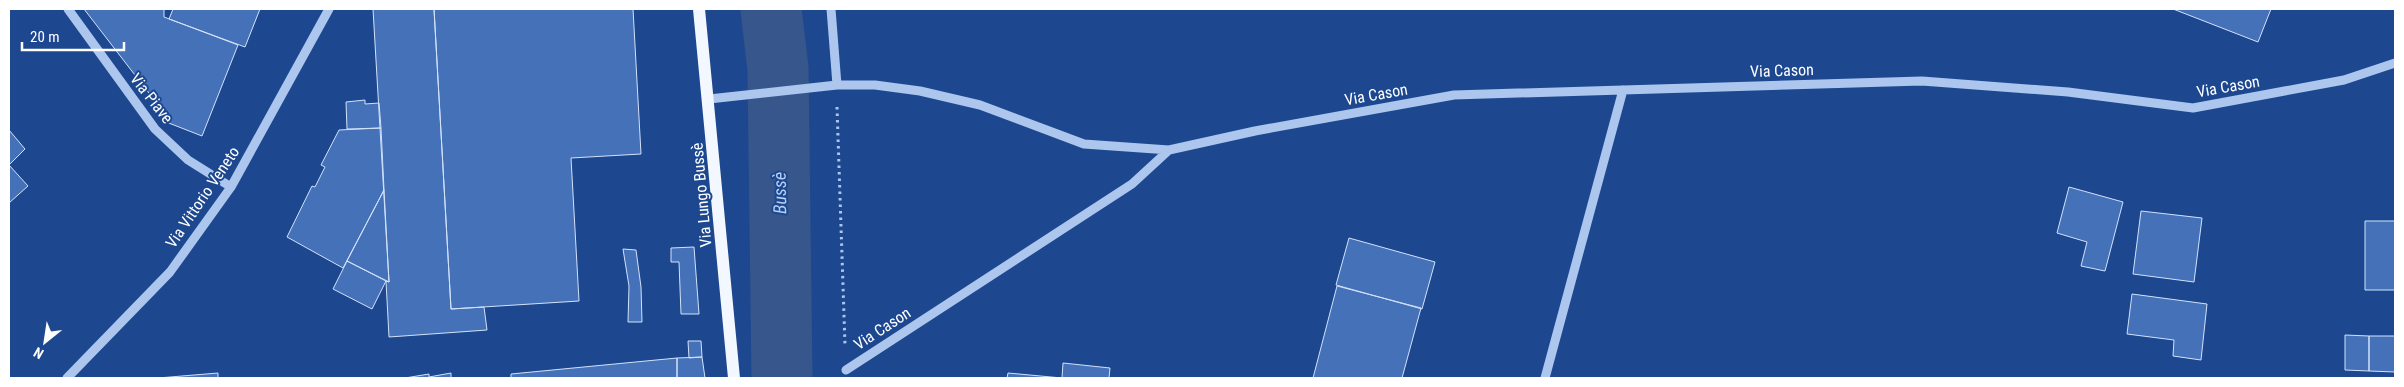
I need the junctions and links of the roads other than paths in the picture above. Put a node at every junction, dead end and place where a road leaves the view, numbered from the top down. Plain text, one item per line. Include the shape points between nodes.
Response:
1 (68, 9) edge
2 (329, 9) edge
3 (699, 9) edge
4 (830, 9) edge
5 (2395, 63) edge
6 (837, 85) junction
7 (1623, 90) junction
8 (708, 99) junction
9 (1169, 150) junction
10 (231, 187) junction
11 (846, 370) road end
12 (67, 378) edge
13 (734, 378) edge
14 (1545, 378) edge

1 - 10 street, Via Piave via 155,129 188,160
2 - 10 street, Via Vittorio Veneto
3 - 8 main road, Via Lungo Bussè
4 - 6 street
5 - 7 street, Via Cason via 2344,80 2193,108 2068,92 1922,82
6 - 8 street
6 - 9 street, Via Cason via 875,85 920,91 980,105 1084,144
7 - 9 street, Via Cason via 1454,95
7 - 14 street
8 - 13 main road, Via Lungo Bussè
9 - 11 street, Via Cason via 1132,184
10 - 12 street, Via Vittorio Veneto via 170,272

